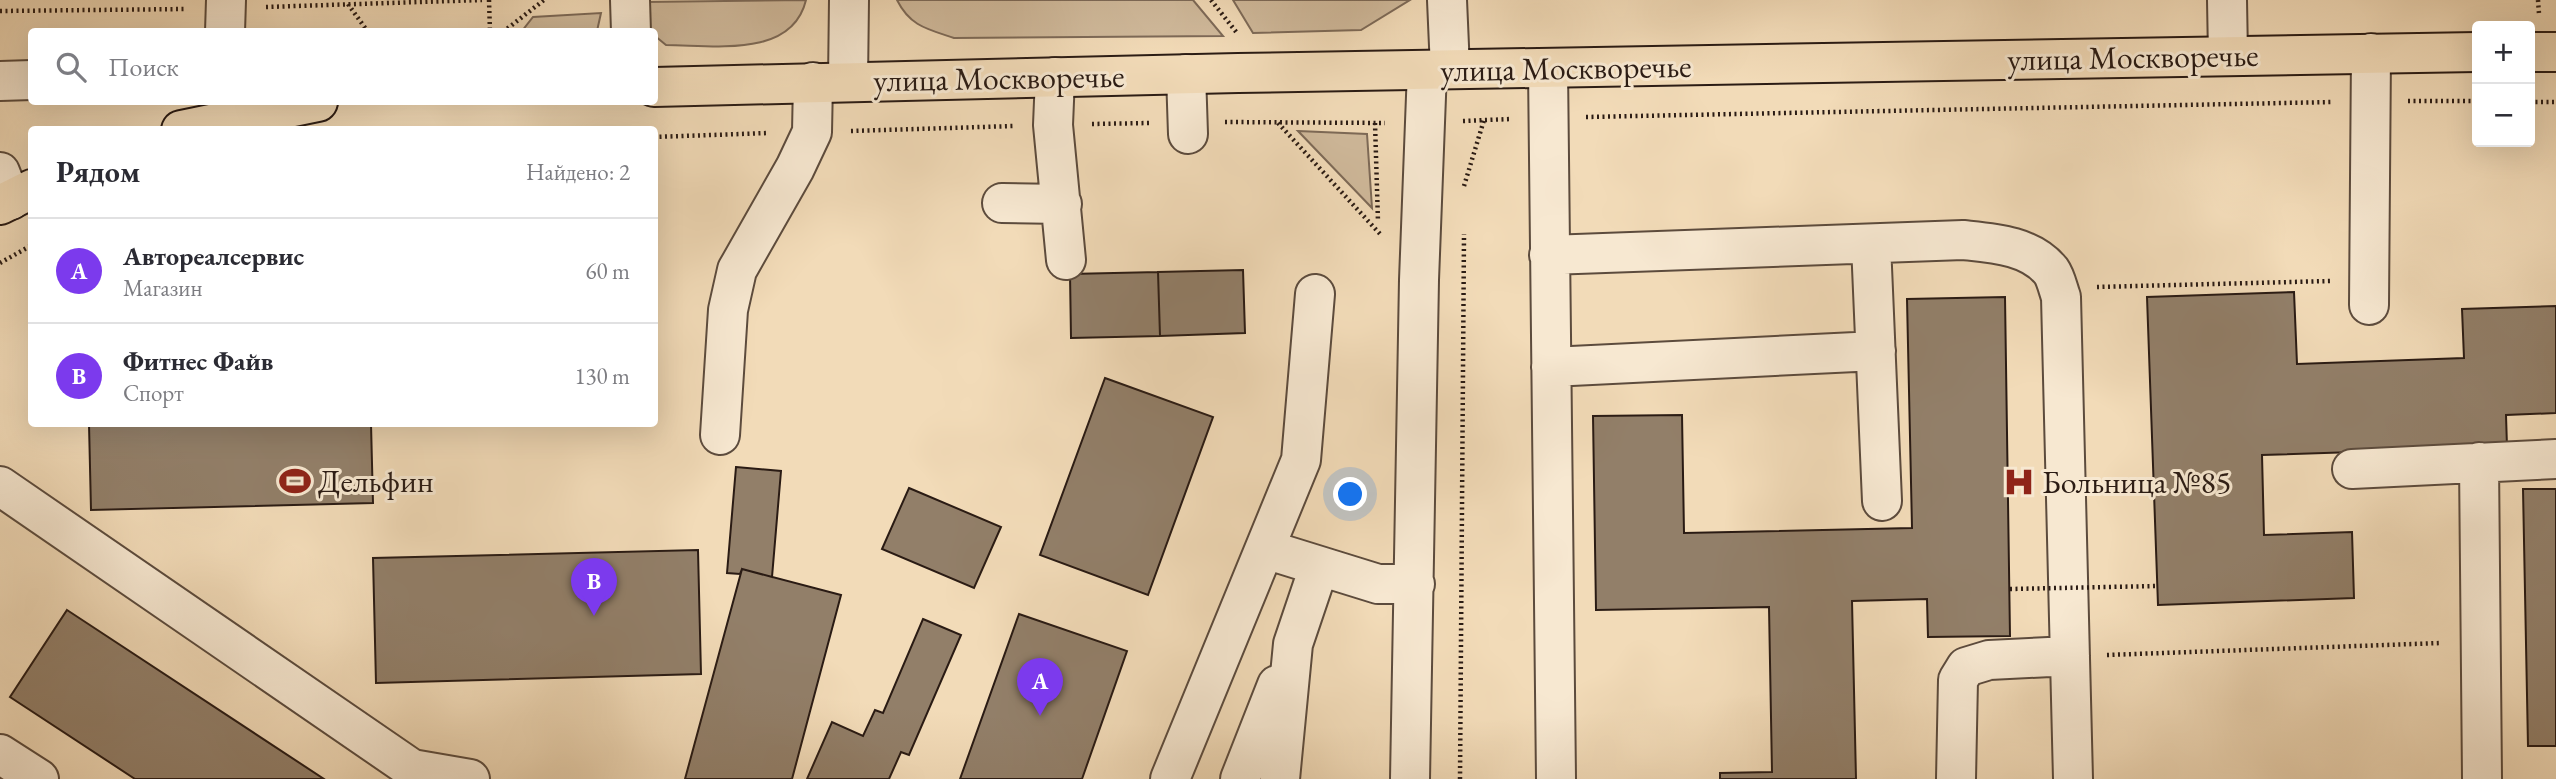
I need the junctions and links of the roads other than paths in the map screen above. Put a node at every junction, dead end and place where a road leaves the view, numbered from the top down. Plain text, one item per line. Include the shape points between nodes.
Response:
1 (226, 0) edge
2 (630, 0) edge
3 (849, 0) edge
4 (1447, 0) edge
5 (2227, 0) edge
6 (225, 28) edge
7 (631, 28) edge
8 (2472, 52) edge
9 (2535, 52) edge
10 (2556, 52) edge
11 (2371, 53) junction
12 (2228, 55) junction
13 (1548, 69) junction
14 (1438, 70) junction
15 (1186, 74) junction
16 (1055, 77) junction
17 (28, 80) edge
18 (0, 81) edge
19 (831, 81) junction
20 (658, 87) edge
21 (280, 105) edge
22 (223, 111) edge
23 (190, 126) edge
24 (1188, 134) dead end
25 (1002, 203) dead end
26 (1062, 204) junction
27 (1871, 243) junction
28 (1549, 255) junction
29 (1066, 260) dead end
30 (2369, 292) road end
31 (1315, 295) dead end
32 (1876, 351) junction
33 (1550, 367) junction
34 (720, 435) dead end
35 (2556, 459) edge
36 (2479, 461) junction
37 (2353, 469) dead end
38 (0, 486) edge
39 (1882, 501) dead end
40 (1265, 549) junction
41 (1319, 567) junction
42 (1415, 584) junction
43 (1293, 644) junction
44 (2070, 656) junction
45 (0, 754) edge
46 (40, 779) edge
47 (470, 779) edge
48 (1170, 779) edge
49 (1240, 779) edge
50 (1280, 779) edge
51 (1410, 779) edge
52 (1556, 779) edge
53 (1956, 779) edge
54 (2074, 779) edge
55 (2482, 779) edge

1 - 6 street
2 - 7 street
3 - 19 street
4 - 14 street
5 - 12 street
8 - 11 main road, улица Москворечье
9 - 10 main road
11 - 12 main road, улица Москворечье
11 - 30 street
12 - 13 main road, улица Москворечье
13 - 14 main road, улица Москворечье
13 - 28 street
14 - 15 main road, улица Москворечье
14 - 42 street via 1426,122
15 - 16 main road, улица Москворечье
15 - 24 street
16 - 19 main road, улица Москворечье
16 - 26 street via 1053,125
17 - 18 street
19 - 20 main road, улица Москворечье
19 - 34 street via 795,169 737,270 728,310
21 - 22 main road
22 - 23 main road
25 - 26 street
26 - 29 street
27 - 28 street
27 - 32 street
27 - 44 street via 2001,243 2033,257 2052,272 2061,297
28 - 33 street
31 - 40 street via 1301,460
32 - 33 street
32 - 39 street
33 - 52 street
35 - 36 street
36 - 37 street
36 - 55 street
38 - 47 street via 412,769
40 - 41 street
40 - 48 street
41 - 42 street via 1378,584
41 - 43 street
42 - 51 street
43 - 49 street
43 - 50 street
44 - 53 street via 1989,660 1965,667 1958,680
44 - 54 street
45 - 46 street

